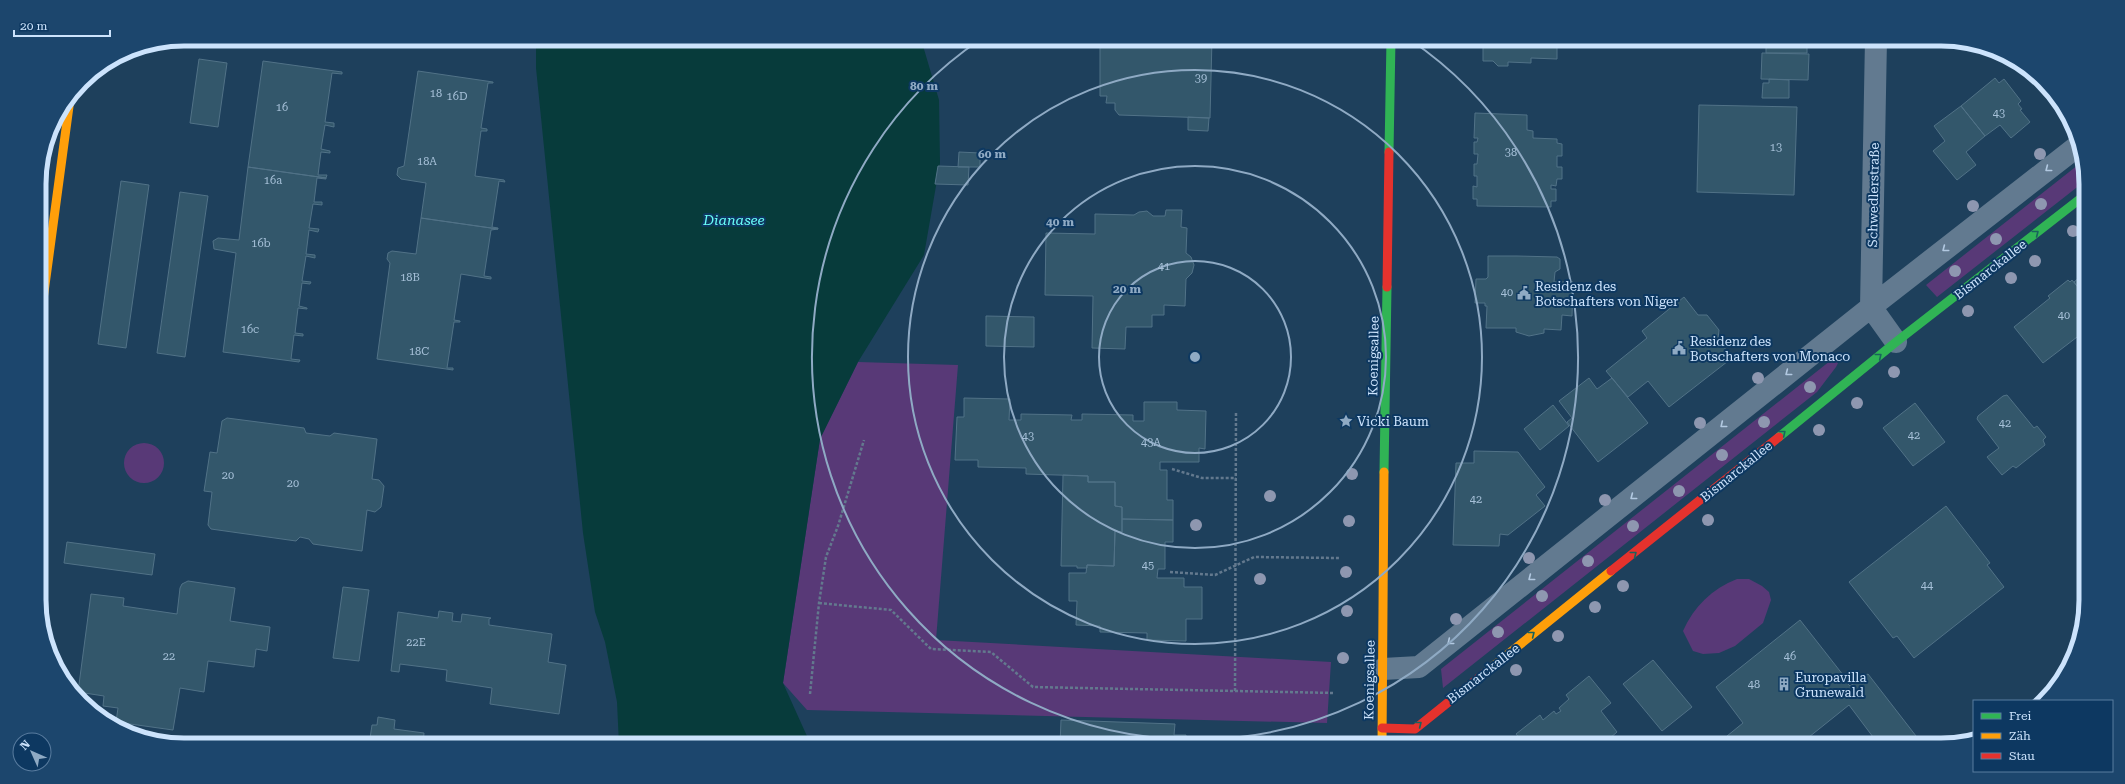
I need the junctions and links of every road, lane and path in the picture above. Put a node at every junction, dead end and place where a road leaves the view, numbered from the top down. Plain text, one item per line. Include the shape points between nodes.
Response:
1 (1391, 46) edge
2 (1876, 46) edge
3 (69, 108) edge
4 (2074, 149) edge
5 (2079, 200) edge
6 (46, 277) edge
7 (1871, 307) junction
8 (1896, 342) junction
9 (1236, 412) dead end
10 (864, 440) dead end
11 (1172, 469) dead end
12 (1236, 478) junction
13 (1339, 558) dead end
14 (1236, 565) junction
15 (1170, 572) dead end
16 (819, 603) junction
17 (1383, 669) junction
18 (1235, 691) junction
19 (1335, 693) dead end
20 (810, 694) dead end
21 (1382, 728) junction
22 (1382, 738) edge

1 - 17 street, Koenigsallee
2 - 7 street, Schwedlerstraße
3 - 6 street
4 -> 7 street
8 -> 5 street, Bismarckallee
7 - 8 street
7 -> 17 street via 1419,667
21 -> 8 street, Bismarckallee via 1415,728 1665,530
9 - 12 path
10 - 16 path via 826,557
11 - 12 path via 1202,478
12 - 14 path
13 - 14 path via 1254,557
14 - 15 path via 1216,575
14 - 18 path
16 - 18 path via 891,610 931,649 991,652 1033,687
16 - 20 path
17 - 21 street, Koenigsallee
18 - 19 path
21 - 22 street, Koenigsallee

